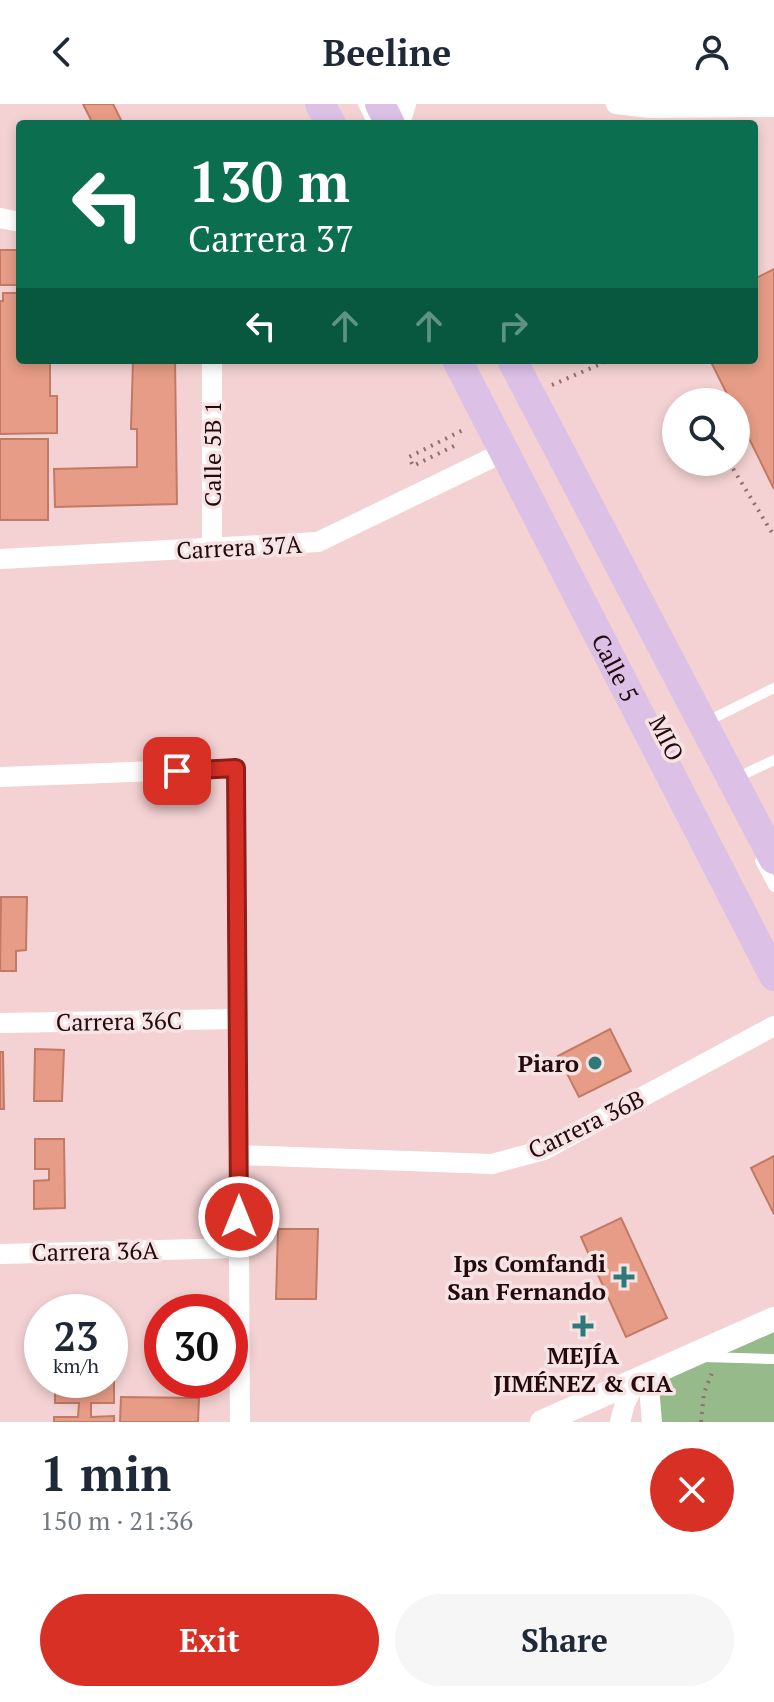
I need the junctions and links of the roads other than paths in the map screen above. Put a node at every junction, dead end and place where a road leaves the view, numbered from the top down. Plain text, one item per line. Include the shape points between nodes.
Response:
1 (616, 104) edge
2 (774, 107) edge
3 (212, 364) edge
4 (459, 364) edge
5 (514, 364) edge
6 (506, 451) junction
7 (212, 548) junction
8 (0, 559) edge
9 (774, 688) edge
10 (703, 724) junction
11 (774, 760) edge
12 (0, 777) edge
13 (732, 780) junction
14 (764, 854) edge
15 (774, 887) edge
16 (774, 976) edge
17 (237, 1019) junction
18 (0, 1023) edge
19 (774, 1026) edge
20 (238, 1155) junction
21 (239, 1248) junction
22 (0, 1254) edge
23 (774, 1319) edge
24 (690, 1356) junction
25 (774, 1359) edge
26 (642, 1378) junction
27 (240, 1422) edge
28 (542, 1422) edge
29 (620, 1422) edge
30 (652, 1422) edge

1 - 2 street
3 - 7 street, Calle 5B 1
4 - 6 main road, Calle 5
5 - 10 main road, Calle 5
6 - 7 street, Carrera 37A via 318,542
6 - 16 main road, Calle 5
7 - 8 street, Carrera 37A
9 - 10 lane
10 - 13 main road, Calle 5
11 - 13 lane
12 - 17 street via 236,768
13 - 14 main road, Calle 5
14 - 15 lane
17 - 18 street, Carrera 36C
17 - 20 street
19 - 20 street, Carrera 36B via 544,1150 492,1164
20 - 21 street
21 - 22 street, Carrera 36A
21 - 27 street
23 - 24 street
24 - 25 lane
24 - 26 street
26 - 28 street
26 - 29 street via 625,1403
26 - 30 street

